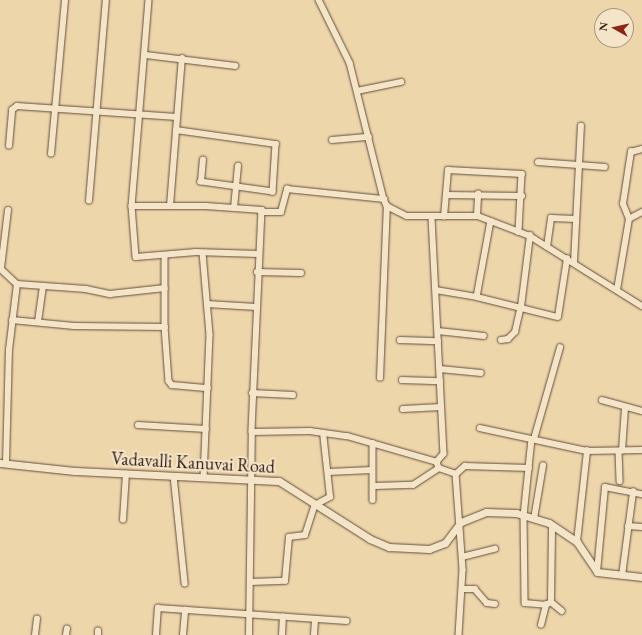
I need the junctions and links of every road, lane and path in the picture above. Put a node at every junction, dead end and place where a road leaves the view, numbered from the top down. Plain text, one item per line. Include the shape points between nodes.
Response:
1 (64, 0) edge
2 (106, 0) edge
3 (149, 0) edge
4 (320, 1) edge
5 (146, 55) junction
6 (182, 58) junction
7 (235, 66) dead end
8 (401, 82) dead end
9 (357, 91) junction
10 (54, 108) junction
11 (96, 111) junction
12 (141, 114) junction
13 (177, 117) junction
14 (581, 126) dead end
15 (176, 130) junction
16 (369, 137) junction
17 (332, 140) dead end
18 (10, 146) dead end
19 (642, 149) edge
20 (51, 154) dead end
21 (203, 160) dead end
22 (538, 162) dead end
23 (238, 166) dead end
24 (579, 166) junction
25 (605, 168) dead end
26 (236, 187) junction
27 (478, 194) junction
28 (446, 195) junction
29 (522, 196) junction
30 (384, 198) junction
31 (89, 200) dead end
32 (132, 206) junction
33 (170, 206) junction
34 (387, 206) junction
35 (234, 208) junction
36 (8, 210) dead end
37 (262, 212) junction
38 (642, 212) edge
39 (477, 216) junction
40 (444, 217) junction
41 (432, 218) junction
42 (576, 219) junction
43 (629, 219) junction
44 (491, 221) junction
45 (520, 232) junction
46 (530, 236) junction
47 (547, 247) junction
48 (203, 252) junction
49 (258, 254) junction
50 (165, 255) junction
51 (567, 259) junction
52 (574, 263) junction
53 (0, 268) edge
54 (257, 272) junction
55 (301, 273) dead end
56 (17, 284) junction
57 (43, 286) junction
58 (165, 288) junction
59 (436, 290) junction
60 (617, 290) junction
61 (477, 297) junction
62 (208, 304) junction
63 (642, 306) edge
64 (256, 307) junction
65 (521, 307) junction
66 (12, 320) junction
67 (38, 322) junction
68 (165, 327) junction
69 (438, 331) junction
70 (484, 336) dead end
71 (400, 340) dead end
72 (501, 340) dead end
73 (438, 341) junction
74 (560, 348) dead end
75 (440, 369) junction
76 (481, 373) dead end
77 (380, 378) dead end
78 (0, 379) edge
79 (8, 380) junction
80 (402, 380) dead end
81 (440, 381) junction
82 (208, 388) junction
83 (252, 393) junction
84 (293, 395) dead end
85 (602, 400) dead end
86 (441, 407) junction
87 (625, 408) junction
88 (403, 409) dead end
89 (642, 411) edge
90 (138, 425) dead end
91 (480, 428) dead end
92 (206, 430) junction
93 (252, 432) junction
94 (323, 433) junction
95 (533, 439) junction
96 (373, 443) junction
97 (642, 450) edge
98 (587, 451) junction
99 (621, 451) junction
100 (437, 462) junction
101 (3, 463) edge
102 (543, 466) dead end
103 (439, 468) junction
104 (529, 468) junction
105 (372, 470) junction
106 (328, 472) junction
107 (126, 474) junction
108 (456, 474) junction
109 (174, 476) junction
110 (204, 478) junction
111 (251, 480) junction
112 (620, 481) dead end
113 (374, 486) junction
114 (632, 492) junction
115 (642, 494) edge
116 (373, 500) dead end
117 (315, 505) junction
118 (524, 516) junction
119 (534, 519) junction
120 (123, 520) dead end
121 (461, 522) junction
122 (552, 526) junction
123 (628, 526) junction
124 (642, 528) edge
125 (577, 542) junction
126 (495, 549) dead end
127 (462, 556) junction
128 (597, 572) junction
129 (622, 576) junction
130 (642, 577) edge
131 (251, 582) junction
132 (185, 583) dead end
133 (462, 589) junction
134 (548, 603) junction
135 (495, 604) dead end
136 (185, 610) junction
137 (562, 611) dead end
138 (250, 614) junction
139 (283, 617) junction
140 (37, 619) dead end
141 (315, 620) junction
142 (348, 621) dead end
143 (541, 625) dead end
144 (35, 635) edge
145 (156, 635) edge
146 (183, 635) edge
147 (249, 635) edge
148 (282, 635) edge
149 (314, 635) edge
150 (460, 635) edge

1 - 10 street
2 - 11 street
3 - 5 street
4 - 9 street via 350,63
5 - 6 street
5 - 12 street
6 - 7 street via 207,64
6 - 13 street
8 - 9 street
9 - 16 street
10 - 11 street
10 - 18 street via 14,108
10 - 20 street
11 - 12 street
11 - 31 street
12 - 13 street
12 - 32 street
13 - 15 street
14 - 24 street
15 - 26 street via 276,144 273,192
15 - 33 street
16 - 17 street
16 - 30 street
19 - 43 street via 631,152 623,204
21 - 26 street via 201,182
22 - 24 street
23 - 26 street
24 - 25 street
24 - 42 street
26 - 35 street
27 - 28 street
27 - 29 street
27 - 39 street
28 - 29 street via 448,170 522,174
28 - 40 street
29 - 45 street
30 - 34 street
30 - 37 street via 287,189 281,212
32 - 33 street
32 - 50 street via 136,257
33 - 35 street
34 - 41 street via 407,216
34 - 77 street
35 - 37 street
36 - 53 street
37 - 49 street
38 - 43 street
39 - 40 street
39 - 44 street
40 - 41 street
41 - 59 street
42 - 47 street via 551,218
42 - 52 street
43 - 60 street
44 - 45 street
44 - 61 street
45 - 46 street
46 - 47 street
46 - 65 street
47 - 51 street
48 - 49 street
48 - 50 street
48 - 62 street
49 - 54 street
50 - 58 street
51 - 52 street
51 - 65 street via 558,318
52 - 60 street
53 - 56 street
54 - 55 street
54 - 64 street
56 - 57 street
56 - 66 street
57 - 58 street via 86,289 110,294
57 - 67 street
58 - 68 street
59 - 61 street
59 - 69 street
60 - 63 street
61 - 65 street
62 - 64 street
62 - 82 street
64 - 83 street
65 - 72 street via 515,332 508,339
66 - 67 street
66 - 79 street
67 - 68 street via 74,326
68 - 82 street via 169,381 172,385
69 - 70 street
69 - 73 street
71 - 73 street
73 - 75 street
74 - 95 street
75 - 76 street
75 - 81 street
78 - 79 street
79 - 101 street
80 - 81 street
81 - 86 street
82 - 92 street
83 - 84 street
83 - 93 street
85 - 87 street
86 - 88 street
86 - 100 street via 444,454
87 - 89 street
87 - 99 street
90 - 92 street
91 - 95 street
92 - 110 street
93 - 94 street
93 - 111 street
94 - 96 street
94 - 106 street
95 - 98 street
95 - 104 street
96 - 100 street
96 - 105 street
97 - 99 street
98 - 99 street
98 - 125 street
99 - 112 street
100 - 103 street
101 - 107 street, Vadavalli Kanuvai Road
102 - 119 street
103 - 108 street
103 - 113 street via 413,485
104 - 108 street via 465,466
104 - 118 street
105 - 106 street
105 - 113 street
106 - 117 street via 330,497
107 - 109 street, Vadavalli Kanuvai Road
107 - 120 street
108 - 121 street
109 - 110 street, Vadavalli Kanuvai Road
109 - 132 street
110 - 111 street, Vadavalli Kanuvai Road
111 - 117 street, Vadavalli Kanuvai Road via 279,481
111 - 131 street
113 - 116 street
114 - 115 street
114 - 123 street
114 - 128 street via 605,487
117 - 121 street, Vadavalli Kanuvai Road via 370,540 389,547 429,549 445,542
117 - 131 street via 305,535 288,537 285,581
118 - 119 street, Vadavalli Kanuvai Road
118 - 121 street, Vadavalli Kanuvai Road via 486,512
118 - 134 street via 525,603
119 - 122 street, Vadavalli Kanuvai Road
121 - 127 street
122 - 125 street, Vadavalli Kanuvai Road
122 - 134 street
123 - 124 street
123 - 129 street
125 - 128 street, Vadavalli Kanuvai Road
126 - 127 street
127 - 133 street
128 - 129 street
129 - 130 street
131 - 138 street
133 - 135 street via 476,589 487,604
133 - 150 street
134 - 137 street
134 - 143 street
136 - 138 street
136 - 145 street via 158,608
136 - 146 street
138 - 139 street
138 - 147 street
139 - 141 street
139 - 148 street
140 - 144 street
141 - 142 street
141 - 149 street

